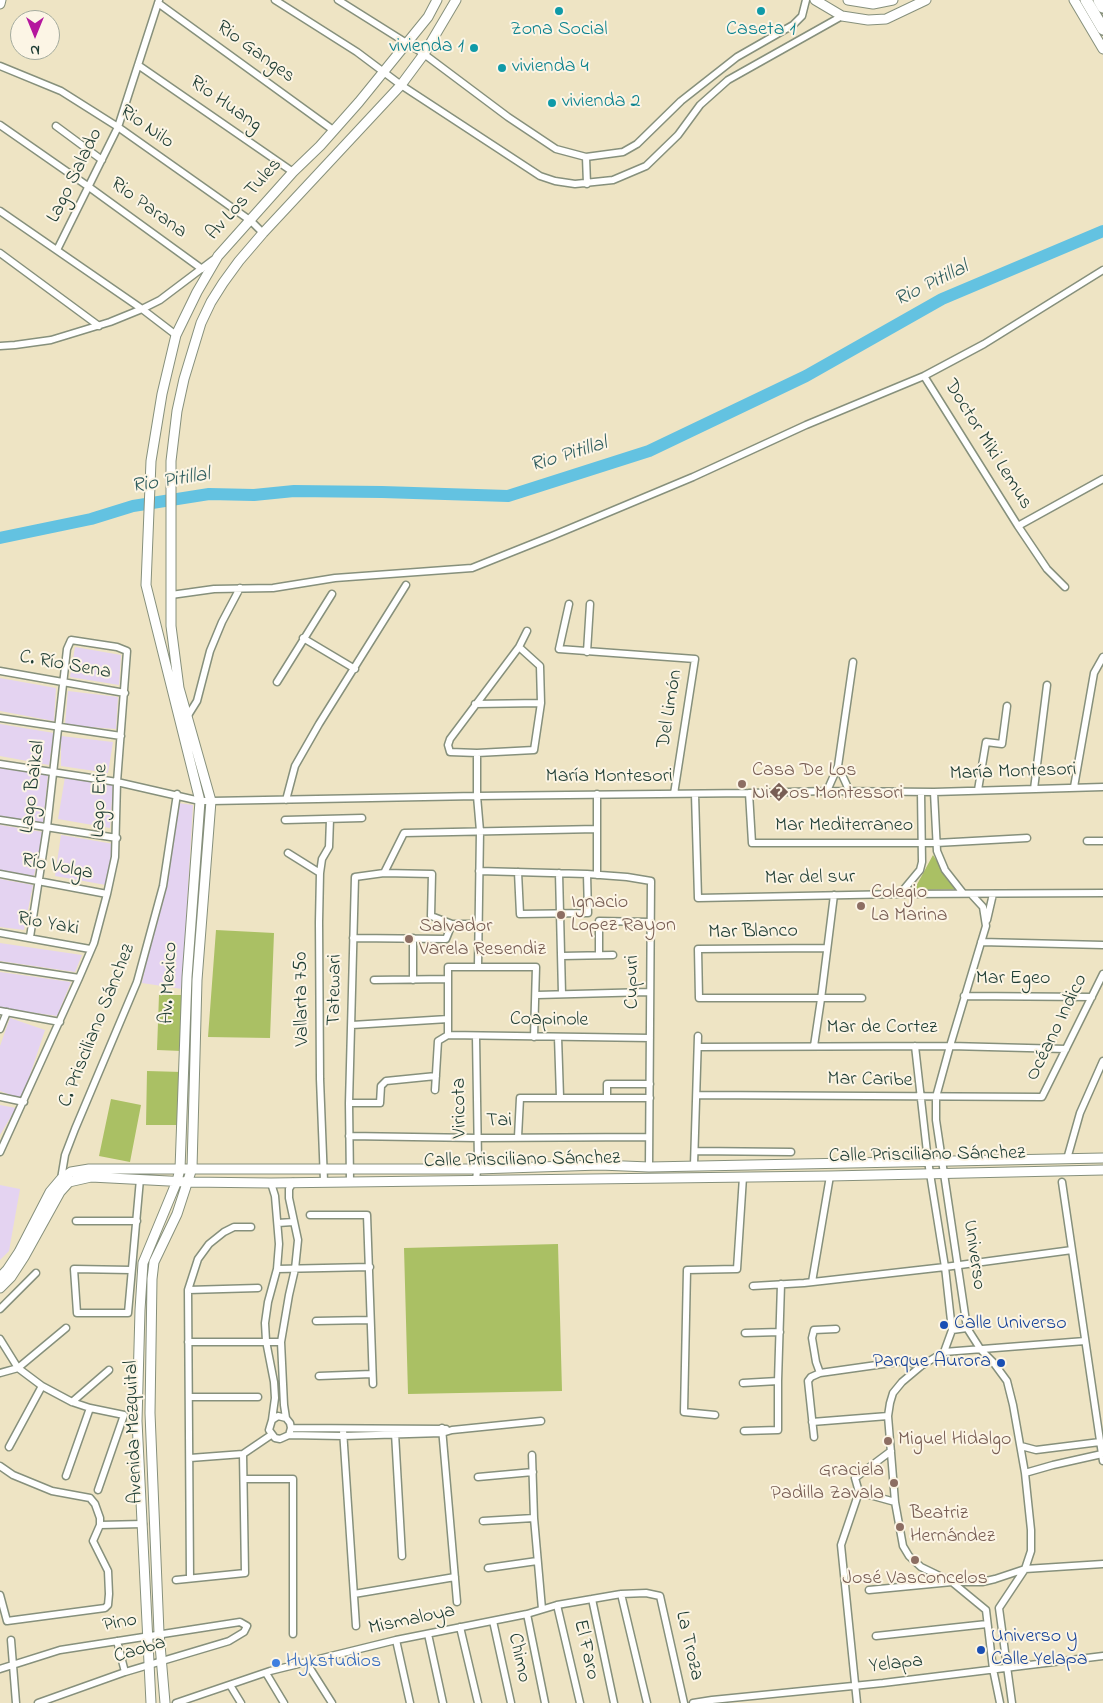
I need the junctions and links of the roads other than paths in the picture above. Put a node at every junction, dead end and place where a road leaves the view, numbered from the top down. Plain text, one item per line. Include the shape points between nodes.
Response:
1 (1, 0) edge
2 (274, 0) edge
3 (338, 0) edge
4 (437, 0) edge
5 (456, 0) edge
6 (806, 0) edge
7 (814, 0) edge
8 (848, 0) edge
9 (893, 0) edge
10 (926, 0) edge
11 (1074, 0) edge
12 (1086, 0) edge
13 (1099, 0) edge
14 (158, 1) edge
15 (0, 4) edge
16 (1103, 7) edge
17 (842, 16) junction
18 (1103, 29) edge
19 (407, 44) junction
20 (1103, 49) edge
21 (424, 54) junction
22 (138, 65) junction
23 (0, 66) edge
24 (382, 72) junction
25 (400, 85) junction
26 (0, 125) edge
27 (56, 126) dead end
28 (118, 127) junction
29 (333, 130) junction
30 (586, 157) junction
31 (102, 160) junction
32 (293, 172) junction
33 (587, 184) junction
34 (89, 187) junction
35 (0, 211) edge
36 (250, 221) junction
37 (263, 232) junction
38 (57, 250) junction
39 (0, 253) edge
40 (218, 256) junction
41 (202, 269) junction
42 (1103, 270) edge
43 (142, 309) junction
44 (99, 326) junction
45 (176, 335) junction
46 (0, 346) edge
47 (924, 376) junction
48 (1103, 479) edge
49 (1018, 526) junction
50 (146, 585) joint
51 (406, 585) dead end
52 (1065, 587) dead end
53 (240, 588) junction
54 (171, 590) junction
55 (332, 594) dead end
56 (569, 604) dead end
57 (590, 604) dead end
58 (527, 631) dead end
59 (304, 638) junction
60 (71, 640) joint
61 (519, 648) junction
62 (587, 652) junction
63 (1103, 657) edge
64 (854, 662) dead end
65 (354, 669) junction
66 (0, 671) edge
67 (277, 682) dead end
68 (63, 683) junction
69 (1047, 685) dead end
70 (125, 693) junction
71 (541, 703) junction
72 (475, 704) junction
73 (1007, 706) dead end
74 (187, 717) junction
75 (0, 718) edge
76 (57, 728) junction
77 (120, 736) junction
78 (477, 753) junction
79 (0, 764) edge
80 (838, 766) junction
81 (53, 772) junction
82 (117, 782) junction
83 (1074, 787) junction
84 (1103, 787) edge
85 (1034, 789) junction
86 (849, 790) junction
87 (978, 790) junction
88 (827, 791) junction
89 (921, 792) junction
90 (934, 792) junction
91 (750, 793) junction
92 (177, 794) junction
93 (597, 794) junction
94 (674, 794) junction
95 (695, 794) junction
96 (477, 796) junction
97 (200, 800) junction
98 (286, 800) junction
99 (211, 801) junction
100 (362, 818) dead end
101 (330, 819) junction
102 (0, 820) edge
103 (285, 820) dead end
104 (46, 827) junction
105 (598, 829) junction
106 (480, 831) junction
107 (117, 838) junction
108 (1027, 838) dead end
109 (1087, 841) dead end
110 (1103, 841) edge
111 (922, 843) junction
112 (936, 843) junction
113 (288, 853) dead end
114 (479, 872) junction
115 (518, 872) junction
116 (320, 873) junction
117 (384, 873) junction
118 (558, 873) junction
119 (0, 874) edge
120 (587, 874) junction
121 (597, 874) junction
122 (38, 881) junction
123 (1103, 893) edge
124 (107, 894) junction
125 (900, 894) junction
126 (963, 894) junction
127 (971, 894) junction
128 (993, 894) junction
129 (834, 895) junction
130 (560, 913) junction
131 (650, 922) junction
132 (452, 924) junction
133 (478, 924) junction
134 (986, 926) junction
135 (0, 933) edge
136 (30, 938) junction
137 (353, 938) junction
138 (413, 938) junction
139 (981, 942) junction
140 (1103, 945) edge
141 (826, 948) junction
142 (90, 949) junction
143 (598, 955) junction
144 (613, 955) dead end
145 (562, 956) junction
146 (0, 966) edge
147 (478, 966) junction
148 (1103, 974) edge
149 (79, 978) junction
150 (448, 979) junction
151 (374, 980) dead end
152 (412, 980) junction
153 (650, 992) junction
154 (562, 994) junction
155 (536, 995) junction
156 (964, 996) junction
157 (1092, 996) junction
158 (862, 998) dead end
159 (821, 999) junction
160 (3, 1012) edge
161 (448, 1020) junction
162 (60, 1022) junction
163 (352, 1026) junction
164 (0, 1028) edge
165 (448, 1035) junction
166 (476, 1036) junction
167 (534, 1036) junction
168 (698, 1036) dead end
169 (558, 1038) junction
170 (650, 1038) junction
171 (814, 1046) junction
172 (915, 1046) junction
173 (950, 1046) junction
174 (698, 1047) junction
175 (1066, 1049) junction
176 (1103, 1061) edge
177 (436, 1076) junction
178 (650, 1084) junction
179 (435, 1090) dead end
180 (697, 1095) junction
181 (0, 1097) edge
182 (560, 1097) junction
183 (607, 1097) junction
184 (1042, 1097) joint
185 (650, 1098) junction
186 (921, 1098) junction
187 (936, 1098) junction
188 (24, 1102) junction
189 (349, 1104) junction
190 (349, 1136) junction
191 (649, 1137) junction
192 (477, 1138) junction
193 (518, 1138) junction
194 (1, 1148) edge
195 (695, 1151) junction
196 (791, 1152) dead end
197 (1103, 1158) edge
198 (1067, 1159) junction
199 (928, 1161) junction
200 (942, 1161) junction
201 (694, 1165) junction
202 (649, 1167) junction
203 (180, 1168) junction
204 (192, 1168) junction
205 (477, 1168) junction
206 (324, 1169) junction
207 (350, 1169) junction
208 (1103, 1170) edge
209 (945, 1173) junction
210 (931, 1174) junction
211 (830, 1176) junction
212 (743, 1177) junction
213 (61, 1179) junction
214 (140, 1179) junction
215 (476, 1180) junction
216 (177, 1181) junction
217 (350, 1181) junction
218 (188, 1182) junction
219 (271, 1182) junction
220 (293, 1182) junction
221 (324, 1182) junction
222 (1062, 1182) dead end
223 (310, 1215) dead end
224 (76, 1221) dead end
225 (137, 1221) junction
226 (293, 1222) junction
227 (278, 1223) junction
228 (251, 1227) dead end
229 (1072, 1250) junction
230 (958, 1265) junction
231 (370, 1267) junction
232 (945, 1267) junction
233 (276, 1269) junction
234 (296, 1269) junction
235 (130, 1270) junction
236 (36, 1273) dead end
237 (0, 1277) edge
238 (812, 1282) junction
239 (781, 1284) junction
240 (753, 1286) dead end
241 (0, 1288) edge
242 (258, 1288) dead end
243 (188, 1290) junction
244 (0, 1309) edge
245 (370, 1320) junction
246 (316, 1321) dead end
247 (66, 1328) dead end
248 (836, 1328) dead end
249 (967, 1328) junction
250 (952, 1330) junction
251 (780, 1332) junction
252 (745, 1333) dead end
253 (0, 1339) edge
254 (266, 1341) junction
255 (188, 1342) junction
256 (281, 1342) junction
257 (1085, 1342) junction
258 (981, 1350) junction
259 (944, 1352) junction
260 (921, 1366) junction
261 (18, 1368) junction
262 (109, 1370) dead end
263 (820, 1373) junction
264 (0, 1374) edge
265 (372, 1374) junction
266 (319, 1376) dead end
267 (778, 1381) junction
268 (743, 1383) dead end
269 (373, 1384) dead end
270 (42, 1386) junction
271 (189, 1397) junction
272 (258, 1397) dead end
273 (72, 1402) junction
274 (90, 1408) junction
275 (715, 1414) dead end
276 (888, 1416) junction
277 (286, 1418) junction
278 (272, 1420) junction
279 (541, 1421) dead end
280 (812, 1422) junction
281 (442, 1430) junction
282 (744, 1431) dead end
283 (290, 1432) junction
284 (395, 1432) junction
285 (343, 1433) junction
286 (271, 1435) junction
287 (814, 1437) dead end
288 (1100, 1442) junction
289 (1021, 1446) junction
290 (9, 1447) dead end
291 (891, 1451) junction
292 (243, 1454) junction
293 (532, 1455) dead end
294 (190, 1458) junction
295 (1103, 1458) edge
296 (0, 1466) edge
297 (532, 1472) junction
298 (1026, 1473) junction
299 (66, 1476) dead end
300 (478, 1477) dead end
301 (244, 1479) junction
302 (98, 1490) dead end
303 (859, 1492) junction
304 (895, 1502) junction
305 (534, 1518) junction
306 (483, 1521) dead end
307 (143, 1524) junction
308 (100, 1525) junction
309 (402, 1556) dead end
310 (537, 1561) junction
311 (1103, 1564) edge
312 (488, 1568) dead end
313 (1025, 1569) junction
314 (455, 1577) junction
315 (190, 1578) junction
316 (176, 1580) dead end
317 (952, 1582) junction
318 (869, 1590) dead end
319 (354, 1594) junction
320 (621, 1594) junction
321 (0, 1595) edge
322 (660, 1596) joint
323 (592, 1599) junction
324 (457, 1602) dead end
325 (557, 1605) junction
326 (999, 1608) junction
327 (542, 1609) junction
328 (986, 1610) junction
329 (526, 1614) junction
330 (493, 1621) junction
331 (987, 1624) junction
332 (247, 1626) joint
333 (356, 1626) dead end
334 (460, 1627) junction
335 (160, 1633) junction
336 (292, 1634) dead end
337 (428, 1634) junction
338 (149, 1635) junction
339 (876, 1636) dead end
340 (11, 1640) dead end
341 (396, 1640) junction
342 (117, 1641) junction
343 (1103, 1656) edge
344 (162, 1661) junction
345 (306, 1662) junction
346 (12, 1664) junction
347 (151, 1665) junction
348 (1006, 1667) junction
349 (0, 1669) edge
350 (994, 1670) junction
351 (125, 1672) junction
352 (266, 1673) junction
353 (230, 1685) junction
354 (854, 1685) junction
355 (193, 1700) edge
356 (16, 1703) edge
357 (38, 1703) edge
358 (152, 1703) edge
359 (165, 1703) edge
360 (176, 1703) edge
361 (241, 1703) edge
362 (284, 1703) edge
363 (332, 1703) edge
364 (410, 1703) edge
365 (443, 1703) edge
366 (478, 1703) edge
367 (511, 1703) edge
368 (545, 1703) edge
369 (580, 1703) edge
370 (614, 1703) edge
371 (647, 1703) edge
372 (684, 1703) edge
373 (693, 1703) edge
374 (857, 1703) edge
375 (1000, 1703) edge
376 (1012, 1703) edge

1 - 15 main road
2 - 24 street via 358,52
3 - 19 street
4 - 19 main road, Av Los Tules
5 - 21 main road, Av Los Tules
6 - 30 street via 802,16 793,25 737,57 681,101 637,144 623,152
7 - 17 main road
8 - 9 main road via 873,4
10 - 17 main road via 886,19
11 - 20 main road
12 - 18 highway
13 - 16 highway
14 - 22 street, Lago Salado
14 - 29 street, Rio Ganges
17 - 33 street via 728,80 700,105 678,135 646,166 613,180
19 - 21 street
19 - 24 main road, Av Los Tules
21 - 25 main road, Av Los Tules
21 - 30 street via 556,149
22 - 28 street, Lago Salado
22 - 32 street, Rio Huang
23 - 28 street, Rio Nilo via 60,91
24 - 25 street
24 - 29 main road, Av Los Tules
25 - 33 street via 540,176
25 - 37 main road, Av Los Tules
26 - 34 street, Rio Parana
27 - 31 street
28 - 31 street, Lago Salado
28 - 36 street, Rio Nilo
29 - 32 main road, Av Los Tules
30 - 33 street
31 - 34 street, Lago Salado
32 - 36 main road, Av Los Tules
34 - 38 street, Lago Salado
34 - 41 street, Rio Parana
35 - 38 street
36 - 37 street, Rio Nilo
36 - 40 main road, Av Los Tules
37 - 54 main road, Av Los Tules via 211,302 184,379 171,461
38 - 43 street
39 - 44 street
40 - 41 street
40 - 45 main road, Av Los Tules via 196,292
41 - 43 street
42 - 47 street via 984,344
43 - 44 street
43 - 45 street
44 - 46 street via 51,340
45 - 50 main road, Av Los Tules via 150,465
47 - 49 street, Doctor Miki Lemus
47 - 53 street via 693,477 472,568 335,578 273,588
48 - 49 street, Doctor Miki Lemus
49 - 52 street via 1047,569
50 - 97 main road, Av. Mexico
51 - 65 street
53 - 54 street
53 - 74 street via 210,651 197,701
54 - 74 main road, Av Los Tules via 174,652
55 - 59 street
56 - 62 street via 559,650
57 - 62 street
58 - 61 street
59 - 65 street
59 - 67 street
60 - 68 street, Lago Baikal
60 - 70 street, Lago Erie via 128,651
61 - 71 street via 540,666
61 - 72 street
62 - 94 street, Del Limón via 695,659
63 - 83 street via 1094,673
64 - 80 street
65 - 98 street via 295,766
66 - 68 street, C. Río Sena
68 - 70 street, C. Río Sena
68 - 76 street, Lago Baikal
69 - 85 street
70 - 77 street, Lago Erie
71 - 72 street
71 - 78 street via 534,750
72 - 78 street via 448,745 450,752
73 - 87 street via 1002,744 986,742
74 - 99 main road, Av Los Tules
75 - 76 street
76 - 77 street
76 - 81 street, Lago Baikal
77 - 82 street, Lago Erie
78 - 96 street
79 - 81 street, María Montesori
80 - 86 street
80 - 88 street
81 - 82 street, María Montesori
81 - 104 street, Lago Baikal
82 - 92 street, María Montesori
82 - 107 street, Lago Erie
83 - 84 street, María Montesori
83 - 85 street, María Montesori
85 - 87 street, María Montesori
86 - 88 street, María Montesori
86 - 89 street, María Montesori
87 - 90 street, María Montesori
88 - 91 street, María Montesori
89 - 90 street, María Montesori
89 - 111 street
90 - 112 street
91 - 95 street, María Montesori
91 - 111 street, Mar Mediterraneo via 752,843
92 - 97 street, María Montesori
92 - 213 street, C. Prisciliano Sánchez via 163,886 138,982 75,1129 65,1155
93 - 94 street, María Montesori
93 - 96 street, María Montesori
93 - 105 street
94 - 95 street, María Montesori
95 - 129 street, Mar del sur via 698,898
96 - 98 street, María Montesori
96 - 106 street
97 - 99 street, María Montesori
97 - 203 main road, Av. Mexico via 187,977
98 - 99 street, María Montesori
99 - 204 main road, Av. Mexico via 196,980
100 - 101 street
101 - 103 street
101 - 116 street, Vallarta 750 via 330,847 322,859
102 - 104 street
104 - 107 street
104 - 122 street, Lago Baikal
105 - 106 street
105 - 121 street
106 - 114 street
106 - 117 street via 404,833
107 - 124 street, Lago Erie
108 - 112 street, Mar Mediterraneo
109 - 110 street
111 - 112 street, Mar Mediterraneo
111 - 125 street via 920,870
112 - 126 street via 946,870
113 - 116 street
114 - 115 street, Cupuri
114 - 133 street
115 - 118 street, Cupuri
115 - 130 street via 520,914
116 - 206 street, Vallarta 750 via 320,1070
117 - 132 street, Tatewari via 432,874 432,916
117 - 137 street, Tatewari via 355,877
118 - 120 street, Cupuri
118 - 130 street
119 - 122 street, Río Volga
120 - 121 street, Cupuri
120 - 130 street via 588,913
121 - 131 street, Cupuri via 651,880
122 - 124 street, Río Volga
122 - 136 street, Lago Baikal
123 - 128 street, Mar del sur
124 - 142 street, Lago Erie
125 - 126 street, Mar del sur
125 - 129 street, Mar del sur
126 - 127 street, Mar del sur
127 - 128 street, Mar del sur
127 - 134 street via 983,908
128 - 134 street, Universo
129 - 141 street
130 - 145 street
131 - 143 street via 599,921
131 - 153 street, Cupuri
132 - 133 street
132 - 138 street via 446,938
133 - 147 street
134 - 139 street, Universo
135 - 136 street, Rio Yaki
136 - 142 street, Rio Yaki
137 - 138 street
137 - 163 street, Tatewari
138 - 152 street
139 - 140 street
139 - 156 street, Universo
141 - 159 street
141 - 159 street, Mar Blanco via 698,949 699,998
142 - 149 street, Lago Erie
143 - 144 street
143 - 145 street
145 - 154 street
146 - 149 street
147 - 150 street via 448,966
147 - 155 street via 536,967
148 - 157 street, Océano Indico
149 - 162 street, Lago Erie
150 - 152 street
150 - 161 street
151 - 152 street
153 - 154 street
153 - 170 street, Cupuri
154 - 155 street
155 - 167 street
156 - 157 street, Mar Egeo
156 - 173 street, Universo
157 - 175 street, Océano Indico
158 - 159 street
159 - 171 street
160 - 162 street
160 - 164 street
161 - 163 street
161 - 165 street
162 - 188 street, Lago Erie
163 - 189 street, Tatewari
165 - 166 street, Coapinole
165 - 177 street via 438,1041
166 - 167 street, Coapinole
166 - 192 street, Viricota
167 - 169 street, Coapinole
168 - 174 street
169 - 170 street, Coapinole
169 - 182 street
170 - 178 street, Cupuri
171 - 172 street, Mar de Cortez
171 - 174 street, Mar de Cortez
172 - 173 street, Mar de Cortez
172 - 186 street, Universo
173 - 175 street, Mar de Cortez
173 - 187 street, Universo
174 - 180 street
175 - 184 street, Océano Indico
176 - 198 street via 1080,1113
177 - 179 street
177 - 189 street via 386,1081 381,1086 380,1103
178 - 183 street via 607,1084
178 - 185 street, Cupuri
180 - 186 street, Mar Caribe
180 - 195 street
181 - 188 street
182 - 183 street
182 - 193 street via 520,1098
183 - 185 street
184 - 187 street, Mar Caribe
185 - 191 street, Cupuri
186 - 187 street, Mar Caribe
186 - 199 street, Universo
187 - 200 street, Universo
188 - 194 street, Lago Erie
189 - 190 street, Tatewari
190 - 192 street, Tai
190 - 207 street, Tatewari
191 - 193 street, Tai
191 - 202 street, Cupuri
192 - 193 street, Tai
192 - 205 street, Viricota
195 - 196 street
195 - 201 street
197 - 198 main road, Calle Prisciliano Sánchez
198 - 200 main road, Calle Prisciliano Sánchez
199 - 200 main road, Calle Prisciliano Sánchez
199 - 201 main road, Calle Prisciliano Sánchez
199 - 210 street, Universo
200 - 209 street, Universo
201 - 202 main road, Calle Prisciliano Sánchez
202 - 205 main road, Calle Prisciliano Sánchez
203 - 204 main road, Calle Prisciliano Sánchez
203 - 213 main road, Calle Prisciliano Sánchez via 89,1169 71,1172
203 - 216 main road, Avenida Mezquital
204 - 206 main road, Calle Prisciliano Sánchez
204 - 218 main road, Avenida Mezquital
205 - 207 main road, Calle Prisciliano Sánchez
205 - 215 street, Viricota
206 - 207 main road, Calle Prisciliano Sánchez
206 - 221 street, Vallarta 750
207 - 217 street, Tatewari
208 - 209 main road, Calle Prisciliano Sánchez
209 - 210 main road, Calle Prisciliano Sánchez
209 - 230 street, Universo
210 - 211 main road, Calle Prisciliano Sánchez
210 - 232 street, Universo
211 - 212 main road, Calle Prisciliano Sánchez
211 - 238 street
212 - 215 main road, Calle Prisciliano Sánchez
212 - 275 street via 737,1268 687,1270 684,1412
213 - 237 main road via 50,1192 8,1270
214 - 216 main road, Calle Prisciliano Sánchez
214 - 225 street
214 - 241 main road, Calle Prisciliano Sánchez via 91,1177 69,1182 54,1201 24,1257
215 - 217 main road, Calle Prisciliano Sánchez
216 - 218 main road, Calle Prisciliano Sánchez
216 - 307 main road, Avenida Mezquital via 143,1263 137,1421
217 - 221 main road, Calle Prisciliano Sánchez
218 - 219 main road, Calle Prisciliano Sánchez
218 - 335 main road, Avenida Mezquital via 154,1262 152,1279 150,1413
219 - 220 main road, Calle Prisciliano Sánchez
219 - 227 street
220 - 221 main road, Calle Prisciliano Sánchez
220 - 226 street via 289,1198
222 - 229 street
223 - 231 street via 368,1215
224 - 225 street
225 - 235 street
226 - 227 street
226 - 234 street via 298,1240
227 - 233 street
228 - 243 street via 234,1227 209,1244 198,1259
229 - 230 street
229 - 257 street
230 - 232 street
230 - 249 street, Universo
231 - 234 street
231 - 245 street
232 - 238 street
232 - 250 street, Universo
233 - 234 street
233 - 254 street via 265,1323
234 - 256 street
235 - 235 street via 128,1313 76,1313 74,1269
236 - 244 street
238 - 239 street
239 - 240 street
239 - 251 street
242 - 243 street
243 - 255 street
245 - 246 street
245 - 265 street
247 - 261 street
248 - 263 street via 814,1330 812,1338
249 - 250 street
249 - 258 street, Universo
250 - 259 street, Universo
251 - 252 street
251 - 267 street
253 - 261 street
254 - 255 street
254 - 256 street
254 - 278 street via 274,1382
255 - 271 street
256 - 277 street
257 - 258 street
257 - 288 street
258 - 259 street
258 - 289 street, Universo via 1006,1381
259 - 260 street
260 - 263 street via 905,1361
260 - 276 street via 893,1393
261 - 264 street
261 - 270 street
262 - 273 street
263 - 280 street via 808,1381
265 - 266 street
265 - 269 street
267 - 268 street
267 - 282 street via 778,1430
270 - 273 street
270 - 290 street
271 - 272 street
271 - 294 street
273 - 274 street
274 - 299 street
274 - 302 street via 124,1415
276 - 280 street
276 - 291 street
277 - 278 street via 278,1416
277 - 283 street
278 - 286 street
279 - 281 street
280 - 287 street
281 - 284 street
281 - 314 street
283 - 285 street
283 - 286 street via 280,1439
284 - 285 street
284 - 309 street
285 - 319 street
286 - 292 street
288 - 289 street via 1036,1450
288 - 295 street
289 - 298 street, Universo
291 - 303 street via 854,1478
291 - 304 street
292 - 294 street
292 - 301 street
293 - 297 street
294 - 315 street
295 - 298 street via 1053,1465
296 - 308 street via 52,1491 90,1498 95,1504
297 - 300 street
297 - 305 street
298 - 313 street, Universo via 1031,1551
301 - 315 street via 245,1573
301 - 336 street via 293,1479
303 - 304 street
303 - 354 street via 841,1545
304 - 317 street via 903,1546 909,1556 921,1567
305 - 306 street
305 - 310 street
307 - 308 street
307 - 338 main road, Avenida Mezquital
308 - 321 street via 93,1541 108,1571 108,1604 105,1608 8,1621
310 - 312 street
310 - 327 street
311 - 313 street
313 - 317 street via 995,1580
313 - 326 street
314 - 319 street
314 - 324 street
315 - 316 street
317 - 318 street
317 - 328 street
319 - 333 street
320 - 322 street, Mismaloya
320 - 323 street, Mismaloya
320 - 371 street
322 - 372 street, La Troza
323 - 325 street, Mismaloya
323 - 370 street
325 - 327 street, Mismaloya
325 - 369 street, El Faro
326 - 328 street
326 - 348 street
327 - 329 street, Mismaloya
328 - 331 street
329 - 330 street, Mismaloya
329 - 368 street
330 - 334 street, Mismaloya
330 - 367 street, Chimo
331 - 339 street
331 - 350 street
332 - 335 street, Pino via 240,1622
332 - 344 street, Caoba via 244,1632 229,1641
334 - 337 street, Mismaloya
334 - 366 street
335 - 338 street, Pino
335 - 344 main road, Avenida Mezquital
337 - 341 street, Mismaloya
337 - 365 street
338 - 342 street, Pino
338 - 347 main road, Avenida Mezquital
340 - 346 street
341 - 345 street, Mismaloya
341 - 364 street
342 - 346 street, Pino via 60,1650
342 - 351 street
343 - 348 street, Yelapa
344 - 347 street, Caoba
344 - 359 main road, Avenida Mezquital
345 - 352 street, Mismaloya
345 - 363 street
346 - 349 street, Pino
346 - 356 street
347 - 351 street, Caoba
347 - 358 main road, Avenida Mezquital
348 - 350 street, Yelapa
348 - 376 street
350 - 354 street, Yelapa
350 - 375 street
351 - 357 street, Caoba
352 - 353 street, Mismaloya
352 - 362 street
353 - 355 street, Mismaloya
353 - 361 street
354 - 373 street, Yelapa
354 - 374 street
355 - 360 street, Mismaloya

